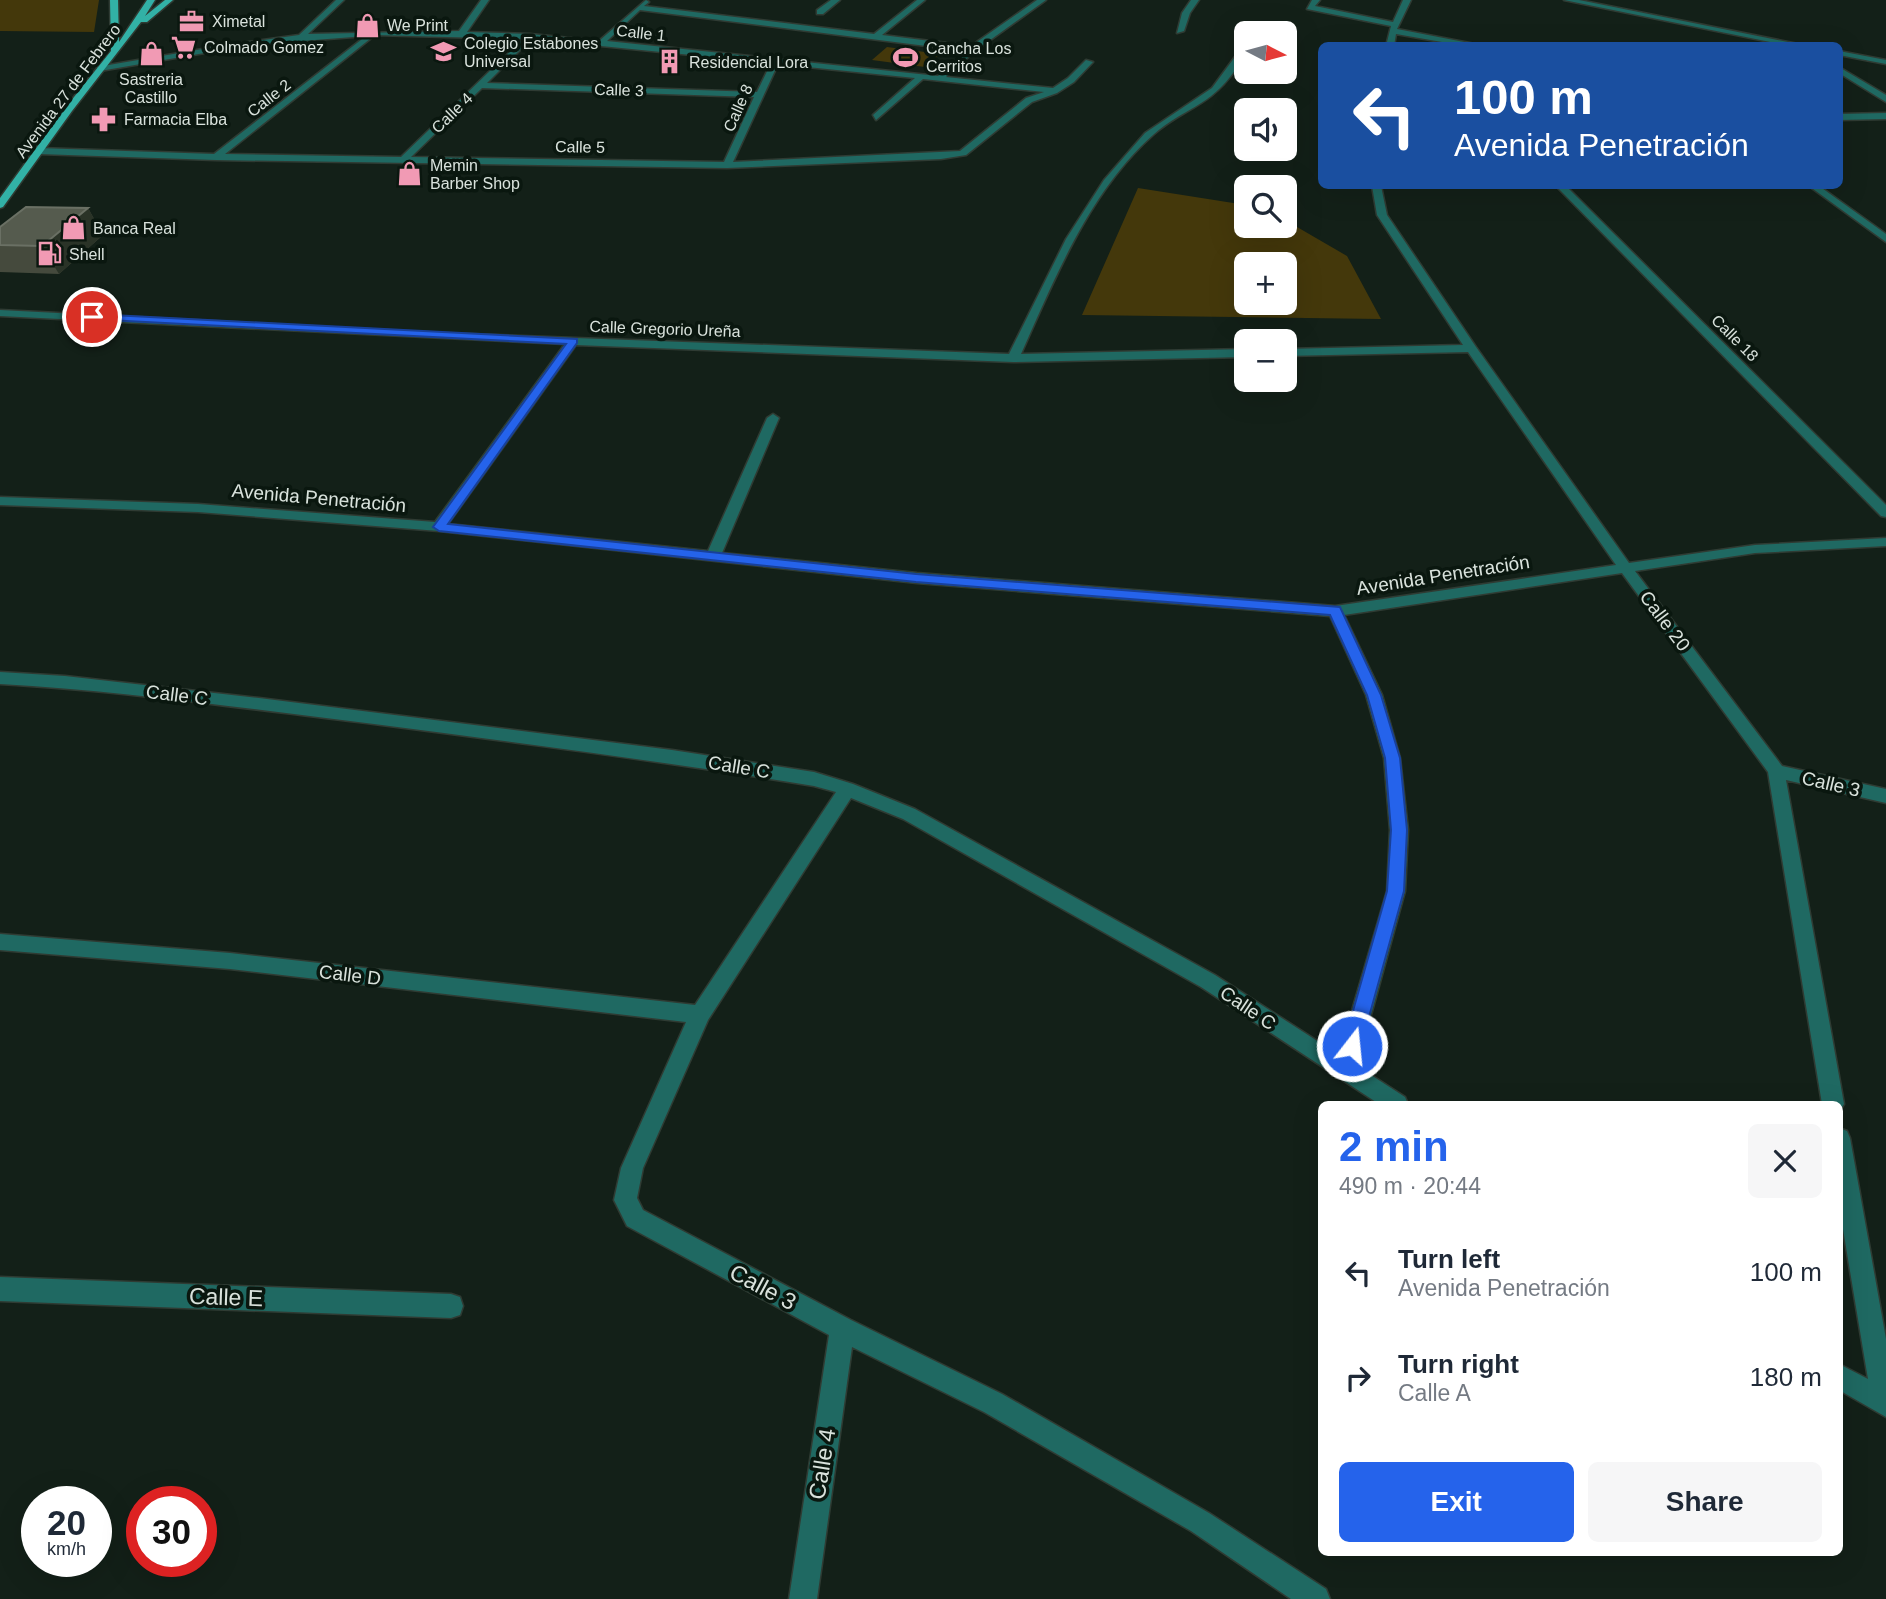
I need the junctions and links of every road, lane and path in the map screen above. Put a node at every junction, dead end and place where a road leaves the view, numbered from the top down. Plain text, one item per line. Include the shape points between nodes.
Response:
1 (114, 0) edge
2 (151, 0) edge
3 (169, 0) edge
4 (340, 0) edge
5 (485, 0) edge
6 (647, 0) edge
7 (836, 0) edge
8 (921, 0) edge
9 (1042, 0) edge
10 (1195, 0) edge
11 (1316, 0) edge
12 (1407, 0) edge
13 (1568, 0) edge
14 (702, 6) dead end
15 (638, 8) junction
16 (820, 12) dead end
17 (692, 13) junction
18 (1394, 28) junction
19 (133, 29) junction
20 (1180, 31) dead end
21 (461, 34) junction
22 (372, 35) junction
23 (530, 36) junction
24 (876, 36) junction
25 (301, 37) junction
26 (1391, 42) edge
27 (1462, 42) edge
28 (1786, 42) edge
29 (601, 43) junction
30 (972, 49) junction
31 (115, 52) junction
32 (1843, 54) edge
33 (775, 62) junction
34 (1090, 62) dead end
35 (1886, 62) edge
36 (1234, 66) edge
37 (100, 69) junction
38 (1843, 72) edge
39 (921, 77) junction
40 (939, 79) junction
41 (480, 85) junction
42 (1054, 91) junction
43 (758, 95) junction
44 (1886, 99) edge
45 (1886, 116) edge
46 (876, 117) dead end
47 (1843, 117) edge
48 (39, 151) junction
49 (216, 157) junction
50 (403, 160) junction
51 (727, 166) junction
52 (1378, 189) edge
53 (1564, 189) edge
54 (1818, 189) edge
55 (0, 205) edge
56 (1886, 239) edge
57 (0, 313) edge
58 (573, 341) junction
59 (1471, 348) junction
60 (1234, 353) edge
61 (1297, 353) edge
62 (1013, 358) junction
63 (773, 418) dead end
64 (0, 501) edge
65 (1886, 513) edge
66 (439, 527) junction
67 (1886, 542) edge
68 (713, 556) junction
69 (1625, 566) junction
70 (1335, 611) junction
71 (0, 678) edge
72 (1776, 771) junction
73 (847, 789) junction
74 (1886, 796) edge
75 (0, 942) edge
76 (700, 1015) junction
77 (1345, 1072) junction
78 (1392, 1101) edge
79 (1832, 1101) edge
80 (1843, 1161) edge
81 (0, 1289) edge
82 (451, 1306) dead end
83 (842, 1329) junction
84 (1843, 1378) edge
85 (1885, 1404) edge
86 (803, 1599) edge
87 (1316, 1599) edge

1 - 31 main road
2 - 19 main road, Avenida 27 de Febrero
3 - 19 main road, Avenida 27 de Febrero
4 - 25 street
5 - 21 street
6 - 15 street
7 - 16 street
8 - 24 street
9 - 30 street
10 - 20 street
11 - 18 street via 1310,7
12 - 18 street
13 - 28 street
14 - 17 street
15 - 17 street
15 - 29 street
17 - 24 street
18 - 26 street
18 - 27 street
19 - 31 main road, Avenida 27 de Febrero
21 - 22 street, Calle 1
21 - 23 street, Calle 1
22 - 25 street, Calle 1
22 - 49 street, Calle 2
23 - 29 street, Calle 1
23 - 41 street, Calle 4
24 - 30 street
25 - 37 street, Calle 1
29 - 33 street, Calle 1
30 - 40 street
31 - 37 main road, Avenida 27 de Febrero
32 - 35 street
33 - 39 street, Calle 1
33 - 43 street, Calle 8
34 - 42 street, Calle 5
36 - 62 street via 1203,100 1148,134 1104,184 1039,300
37 - 48 main road, Avenida 27 de Febrero
38 - 44 street
39 - 40 street, Calle 1
39 - 46 street
40 - 42 street, Calle 1
41 - 43 street, Calle 3
41 - 50 street, Calle 4
42 - 51 street, Calle 5 via 1029,100 963,153
43 - 51 street, Calle 8
45 - 47 street
48 - 49 street, Calle 5
48 - 55 main road, Avenida 27 de Febrero
49 - 50 street, Calle 5
50 - 51 street, Calle 5
52 - 59 street, Calle 20 via 1382,215
53 - 65 street, Calle 18
54 - 56 street
57 - 58 street, Calle Gregorio Ureña
58 - 62 street, Calle Gregorio Ureña
58 - 66 street
59 - 61 street
59 - 69 street, Calle 20
60 - 62 street, Calle Gregorio Ureña
63 - 68 street
64 - 66 street, Avenida Penetración via 198,508
66 - 68 street, Avenida Penetración
67 - 69 street, Avenida Penetración via 1755,549
68 - 70 street, Avenida Penetración via 916,578
69 - 70 street, Avenida Penetración
69 - 72 street, Calle 20
70 - 77 street via 1374,695 1392,758 1399,830 1396,891
71 - 73 street, Calle C via 259,704 672,756 814,779
72 - 74 street, Calle 3
72 - 79 street, Calle 20
73 - 76 street, Calle 3
73 - 77 street, Calle C via 909,814 1196,975
75 - 76 street, Calle D via 230,961
76 - 83 street, Calle 3 via 632,1168 625,1200 635,1218
77 - 78 street, Calle C
80 - 85 street
81 - 82 street, Calle E
83 - 86 street, Calle 4
83 - 87 street, Calle 3 via 1005,1410 1200,1522
84 - 85 street

